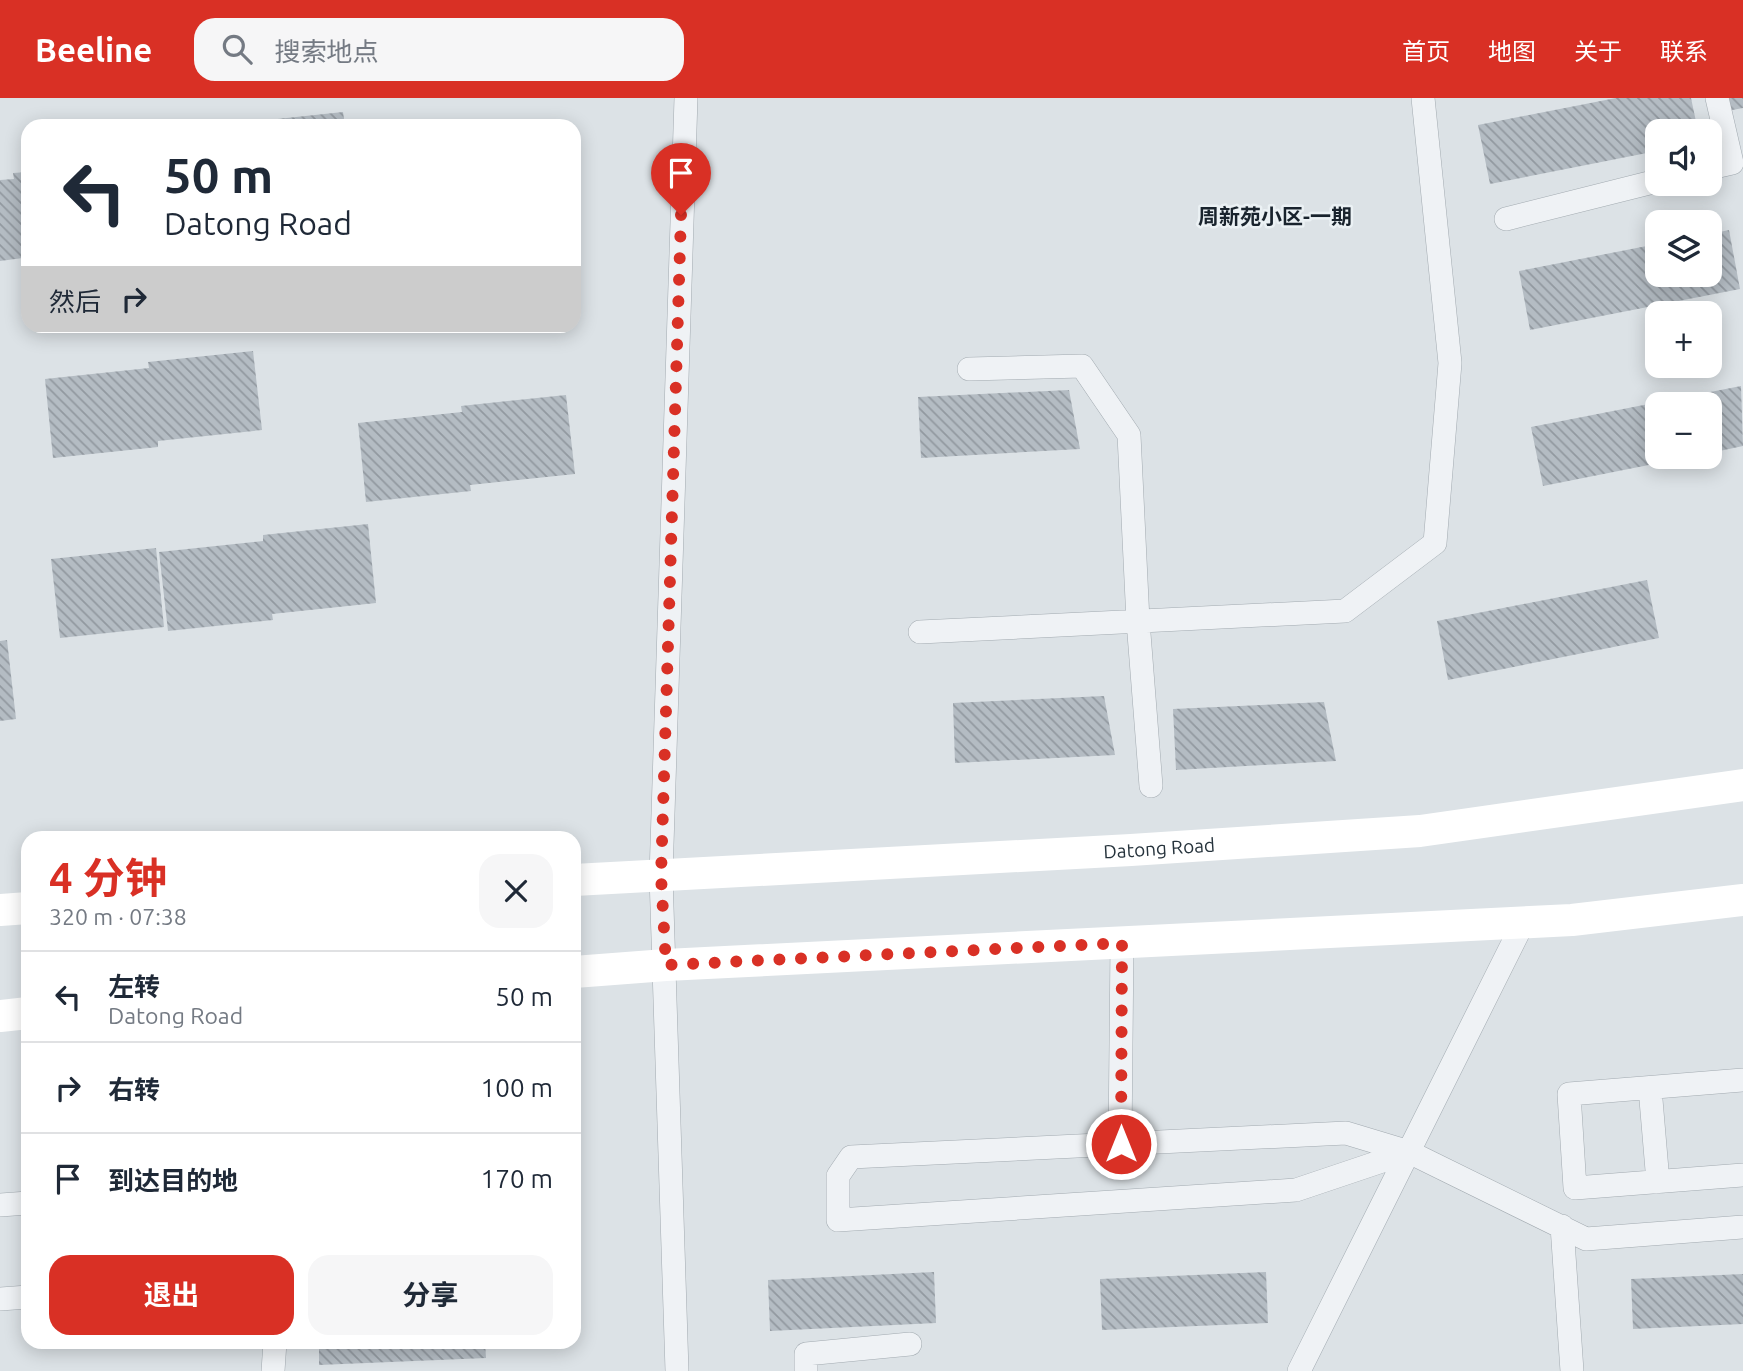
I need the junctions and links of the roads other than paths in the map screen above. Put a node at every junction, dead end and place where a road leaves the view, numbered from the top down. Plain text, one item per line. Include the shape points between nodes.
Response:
1 (685, 98) edge
2 (1423, 98) edge
3 (1717, 98) edge
4 (1722, 119) edge
5 (1722, 120) edge
6 (1722, 165) edge
7 (1645, 184) edge
8 (1507, 219) dead end
9 (969, 369) dead end
10 (1138, 621) junction
11 (920, 632) dead end
12 (1743, 785) edge
13 (1151, 786) dead end
14 (661, 876) junction
15 (581, 880) edge
16 (1743, 900) edge
17 (21, 908) edge
18 (0, 910) edge
19 (1523, 923) junction
20 (1122, 943) junction
21 (666, 965) junction
22 (581, 971) edge
23 (21, 1014) edge
24 (0, 1016) edge
25 (1743, 1080) edge
26 (1650, 1088) junction
27 (1121, 1144) junction
28 (1409, 1152) junction
29 (1743, 1175) edge
30 (1658, 1182) junction
31 (21, 1204) edge
32 (0, 1205) edge
33 (1562, 1226) junction
34 (1743, 1227) edge
35 (21, 1298) edge
36 (0, 1299) edge
37 (910, 1344) dead end
38 (275, 1349) edge
39 (273, 1371) edge
40 (677, 1371) edge
41 (806, 1371) edge
42 (1299, 1371) edge
43 (1572, 1371) edge

1 - 14 street
2 - 10 street via 1450,363 1435,543 1345,611
3 - 4 street
5 - 6 street via 1732,163
7 - 8 street
9 - 10 street via 1082,366 1129,435
10 - 11 street
10 - 13 street
12 - 14 street, Datong Road via 1420,831
14 - 15 street, Datong Road
14 - 21 street
16 - 19 street
17 - 18 street
19 - 20 street
19 - 28 street
20 - 21 street
20 - 27 street
21 - 22 street
21 - 40 street
23 - 24 street
25 - 26 street
26 - 30 street
26 - 30 street via 1569,1094 1575,1188
27 - 28 street via 1346,1133
27 - 28 street via 851,1157 838,1176 838,1220 1296,1190
28 - 33 street
28 - 42 street
29 - 30 street
31 - 32 street
33 - 34 street via 1586,1239
33 - 43 street
35 - 36 street
37 - 41 street via 806,1354
38 - 39 street

